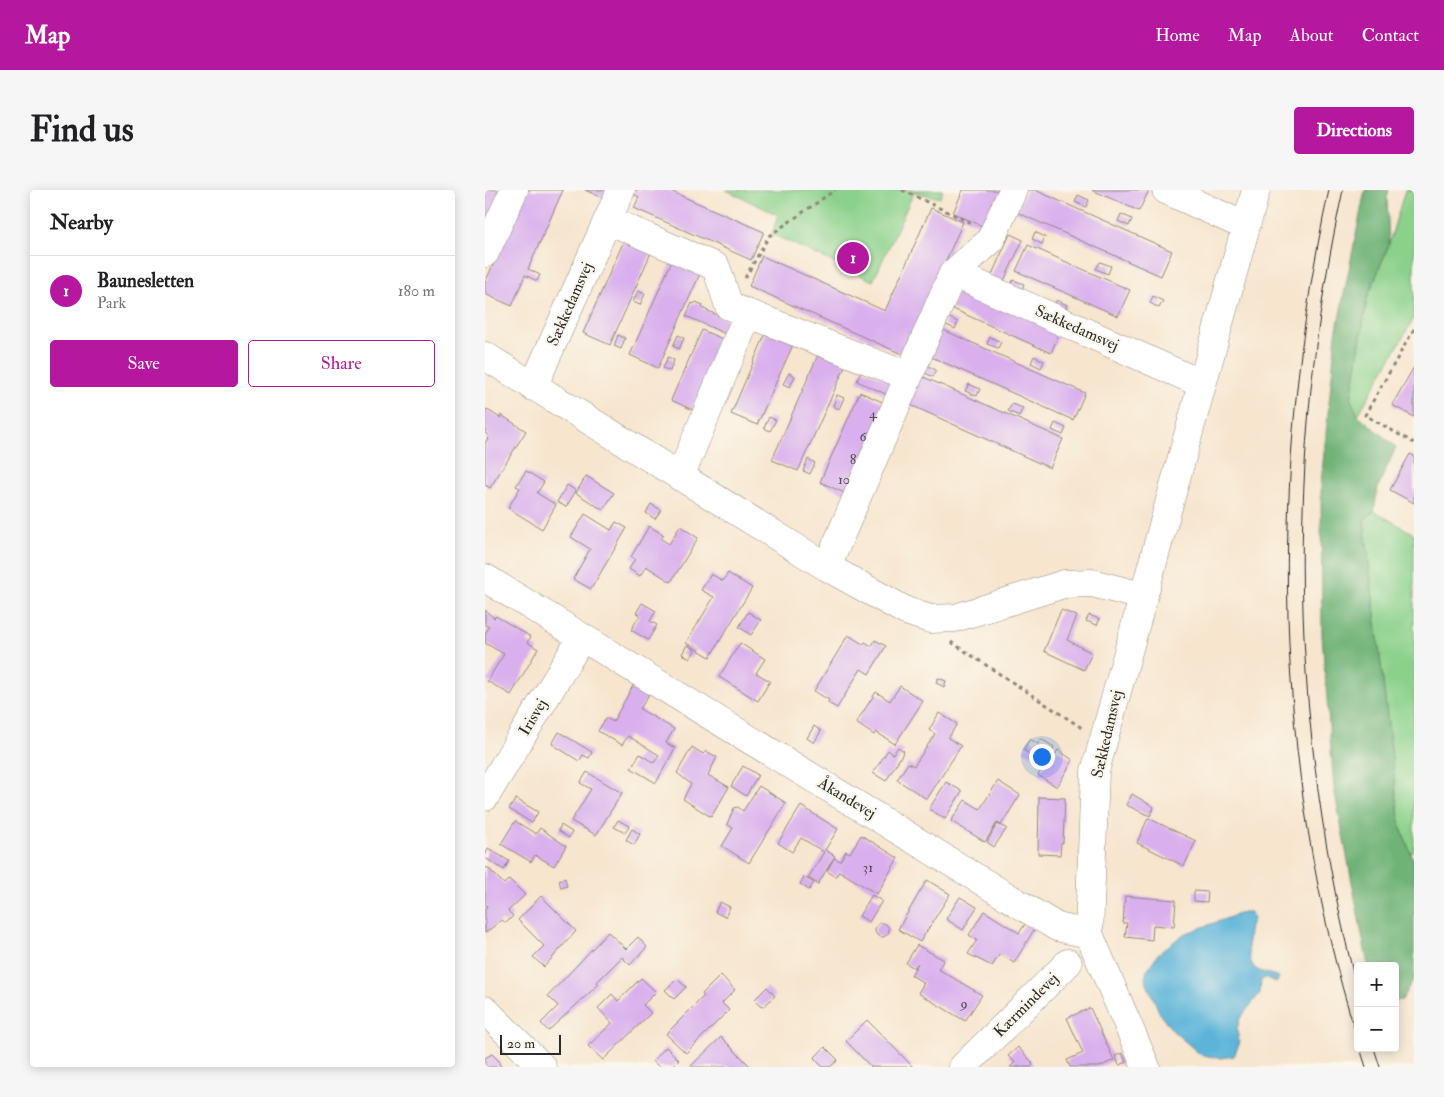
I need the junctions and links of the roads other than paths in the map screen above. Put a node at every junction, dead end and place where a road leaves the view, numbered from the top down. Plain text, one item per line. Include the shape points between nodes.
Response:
1 (515, 190) edge
2 (621, 190) edge
3 (1013, 190) edge
4 (1166, 190) edge
5 (1256, 190) edge
6 (608, 220) junction
7 (1245, 226) junction
8 (485, 252) edge
9 (953, 273) junction
10 (739, 310) junction
11 (485, 356) edge
12 (908, 376) junction
13 (1202, 384) junction
14 (533, 387) junction
15 (680, 478) junction
16 (827, 567) junction
17 (485, 578) edge
18 (1142, 596) junction
19 (582, 637) junction
20 (485, 797) edge
21 (1089, 934) junction
22 (1068, 964) dead end
23 (485, 1010) edge
24 (543, 1067) edge
25 (963, 1067) edge
26 (1146, 1067) edge

1 - 8 street
2 - 6 street, Sækkedamsvej
3 - 9 street via 990,241
4 - 7 street
5 - 7 street, Sækkedamsvej
6 - 10 street via 716,266
6 - 14 street, Sækkedamsvej
7 - 13 street, Sækkedamsvej
9 - 12 street
9 - 13 street, Sækkedamsvej
10 - 12 street
10 - 15 street
11 - 14 street
12 - 16 street
13 - 18 street, Sækkedamsvej
14 - 15 street
15 - 16 street
16 - 18 street via 905,611 930,620 955,618 1064,584 1092,582
17 - 19 street, Åkandevej
18 - 21 street, Sækkedamsvej via 1095,771
19 - 20 street, Irisvej
19 - 21 street, Åkandevej via 1057,927
21 - 26 street
22 - 25 street, Kærmindevej
23 - 24 street

